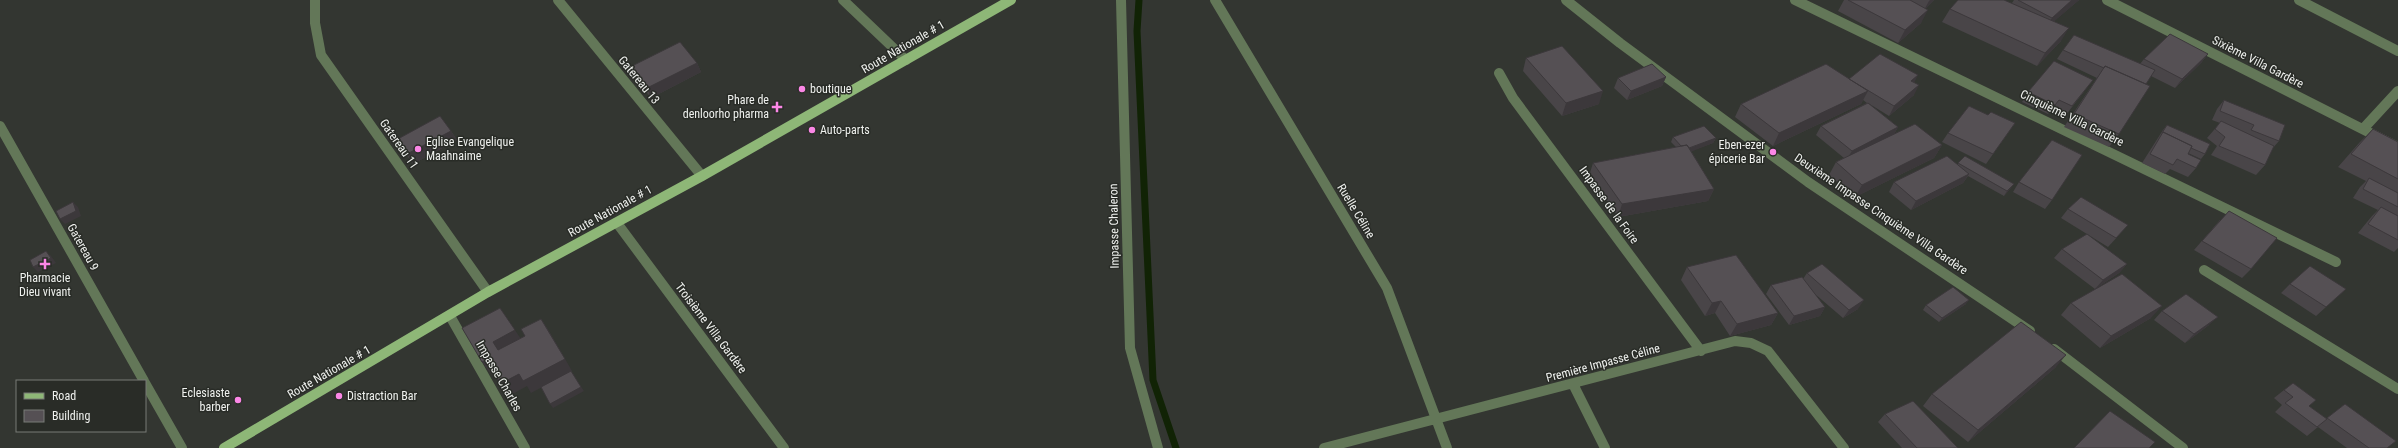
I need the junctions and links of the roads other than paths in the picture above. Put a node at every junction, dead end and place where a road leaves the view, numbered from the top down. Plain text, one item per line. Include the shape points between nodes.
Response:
1 (315, 0) edge
2 (558, 0) edge
3 (843, 0) edge
4 (1011, 0) edge
5 (1121, 0) edge
6 (1215, 0) edge
7 (1566, 0) edge
8 (1795, 0) edge
9 (2107, 0) edge
10 (2298, 0) edge
11 (2398, 51) edge
12 (906, 60) junction
13 (1499, 73) dead end
14 (2398, 91) edge
15 (0, 126) edge
16 (2363, 129) junction
17 (2398, 147) edge
18 (702, 176) junction
19 (617, 223) junction
20 (2336, 262) dead end
21 (2204, 270) dead end
22 (488, 292) junction
23 (450, 316) junction
24 (1701, 351) junction
25 (144, 380) edge
26 (146, 384) edge
27 (1573, 384) junction
28 (2398, 389) edge
29 (1437, 420) junction
30 (182, 448) edge
31 (224, 448) edge
32 (525, 448) edge
33 (784, 448) edge
34 (1158, 448) edge
35 (1324, 448) edge
36 (1447, 448) edge
37 (1605, 448) edge
38 (1844, 448) edge
39 (2183, 448) edge

1 - 22 street, Gatereau 11 via 315,23 321,55
2 - 18 street, Gatereau 13
3 - 12 street
4 - 12 main road, Route Nationale # 1
5 - 34 street, Impasse Chaleron via 1130,348
6 - 29 street, Ruelle Céline via 1387,288
7 - 39 street, Deuxième Impasse Cinquième Villa Gardère via 1808,182 2043,340
8 - 20 street, Cinquième Villa Gardère
9 - 16 street, Sixième Villa Gardère
10 - 11 street
12 - 18 main road, Route Nationale # 1
13 - 24 street, Impasse de la Foire via 1513,98
14 - 16 street
15 - 25 street, Gatereau 9
16 - 17 street, Sixième Villa Gardère
18 - 19 main road, Route Nationale # 1
19 - 22 main road, Route Nationale # 1
19 - 33 street, Troisième Villa Gardère
21 - 28 street
22 - 23 main road, Route Nationale # 1
23 - 31 main road, Route Nationale # 1
23 - 32 street, Impasse Charles
24 - 27 street, Première Impasse Céline
24 - 38 street, Première Impasse Céline via 1735,341 1751,343 1768,351
26 - 30 street, Gatereau 9
27 - 29 street, Première Impasse Céline
27 - 37 street
29 - 35 street, Première Impasse Céline
29 - 36 street, Ruelle Céline

